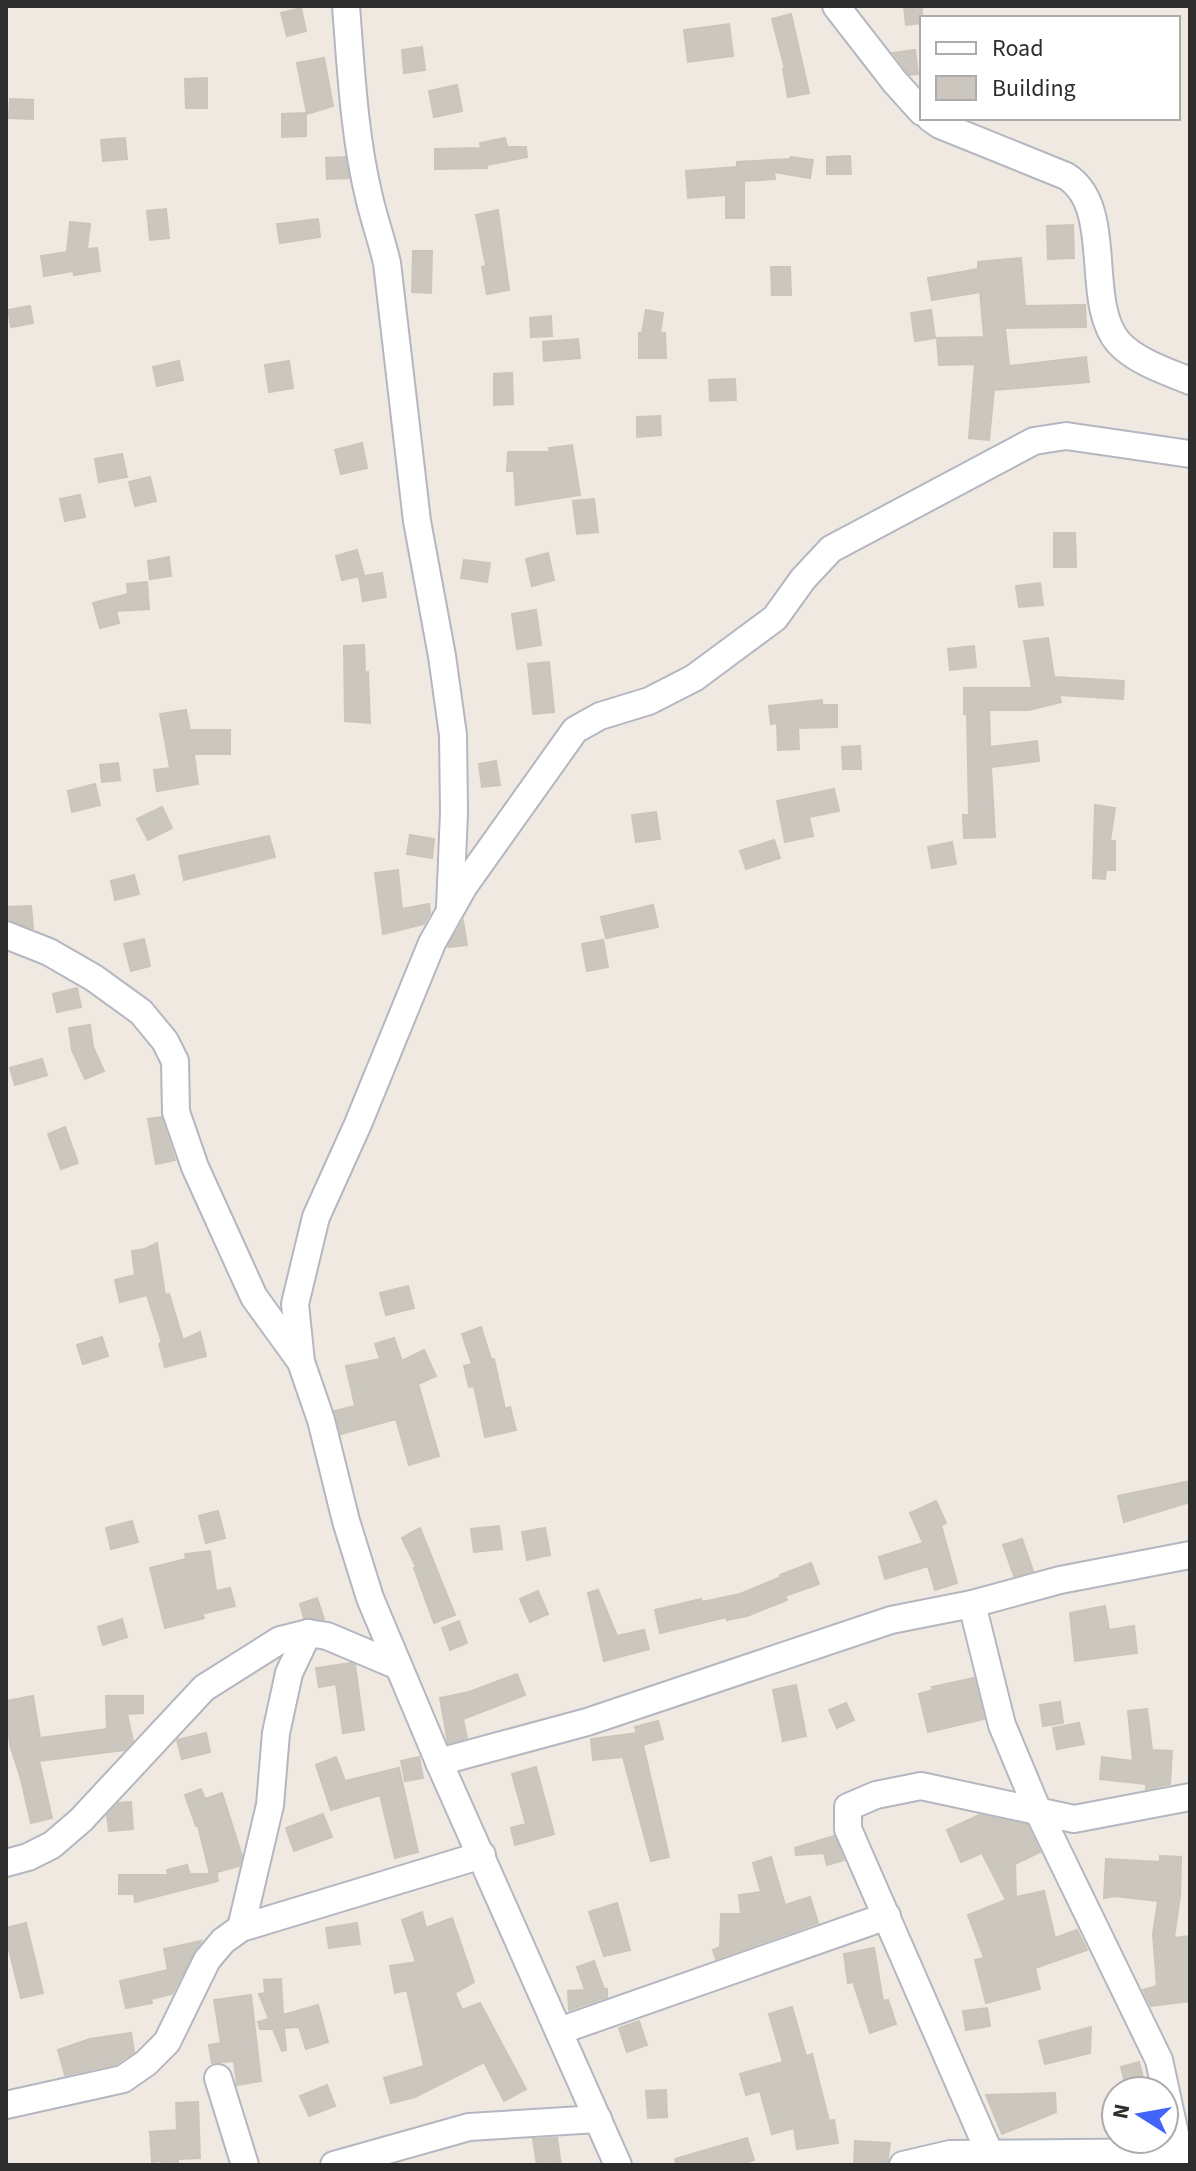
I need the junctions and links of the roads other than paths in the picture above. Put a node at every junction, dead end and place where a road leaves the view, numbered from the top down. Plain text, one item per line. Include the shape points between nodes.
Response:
1 (346, 6) edge
2 (836, 6) edge
3 (920, 110) edge
4 (933, 120) edge
5 (1190, 381) edge
6 (1190, 454) edge
7 (449, 912) junction
8 (6, 935) edge
9 (301, 1362) junction
10 (1190, 1555) edge
11 (972, 1604) junction
12 (308, 1633) junction
13 (398, 1666) junction
14 (439, 1762) junction
15 (1190, 1797) edge
16 (1038, 1811) junction
17 (482, 1855) junction
18 (6, 1863) edge
19 (887, 1916) junction
20 (241, 1928) junction
21 (559, 2031) junction
22 (218, 2078) dead end
23 (6, 2105) edge
24 (598, 2119) junction
25 (1185, 2152) edge
26 (990, 2159) edge
27 (245, 2165) edge
28 (334, 2165) edge
29 (618, 2165) edge
30 (903, 2165) edge

1 - 7 street via 361,158 387,263 417,521 453,735
2 - 3 street
4 - 5 street via 1077,183 1089,202 1107,318 1116,339 1155,367
6 - 7 street via 1066,436 1034,441 831,549 775,618 694,678 575,730
7 - 9 street via 316,1217 295,1304
8 - 9 street via 94,978 141,1012 165,1041 175,1061 176,1112 195,1167 254,1297
9 - 13 street via 370,1598
10 - 11 street via 1060,1580
11 - 14 street via 891,1620 587,1722
11 - 16 street via 1002,1725
12 - 13 street
12 - 18 street via 280,1640 204,1688 62,1837
12 - 20 street via 289,1673 276,1733 270,1805
13 - 14 street
14 - 17 street
15 - 16 street via 1074,1819
16 - 19 street via 921,1786 848,1807 848,1829
16 - 25 street via 1159,2060
17 - 20 street
17 - 21 street
19 - 21 street
19 - 26 street
20 - 23 street via 207,1960 167,2042 146,2063 123,2079
21 - 24 street
22 - 27 street
24 - 28 street via 469,2127
24 - 29 street
25 - 26 street
26 - 30 street via 950,2154

